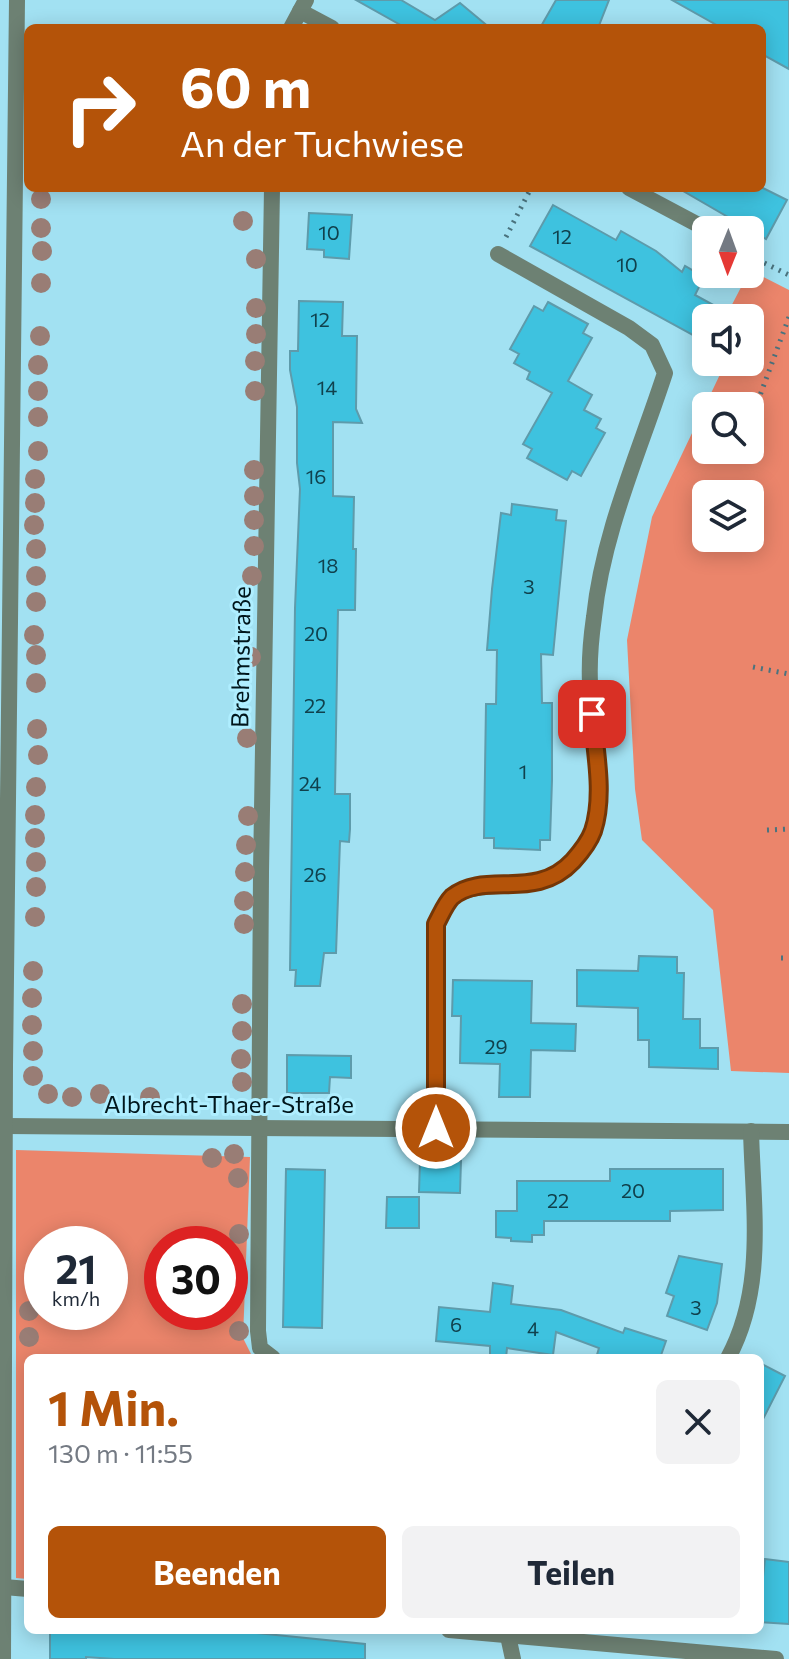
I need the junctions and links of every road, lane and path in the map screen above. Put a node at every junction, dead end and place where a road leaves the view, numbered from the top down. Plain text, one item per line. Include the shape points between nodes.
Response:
1 (17, 0) edge
2 (303, 5) edge
3 (293, 24) edge
4 (327, 24) edge
5 (272, 192) edge
6 (529, 192) edge
7 (637, 192) edge
8 (692, 221) edge
9 (498, 254) joint
10 (764, 263) edge
11 (789, 275) edge
12 (789, 317) edge
13 (761, 392) edge
14 (753, 667) dead end
15 (789, 674) edge
16 (4, 785) edge
17 (789, 829) edge
18 (767, 830) dead end
19 (781, 958) dead end
20 (789, 958) edge
21 (5, 1126) junction
22 (259, 1127) junction
23 (436, 1128) junction
24 (751, 1131) junction
25 (789, 1132) edge
26 (266, 1354) edge
27 (730, 1354) edge
28 (4, 1587) junction
29 (24, 1589) edge
30 (488, 1634) edge
31 (508, 1636) junction
32 (613, 1636) edge
33 (3, 1659) edge
34 (513, 1659) edge
35 (776, 1659) edge

1 - 16 street
2 - 3 street
2 - 4 street
5 - 22 street, Brehmstraße
6 - 9 path
7 - 8 street
9 - 23 street via 629,328 652,345 665,373 624,486 594,615 593,832 569,866 552,878 472,888 453,897 436,924
10 - 11 path
12 - 13 path
14 - 15 path
16 - 21 street
17 - 18 path
19 - 20 path
21 - 22 street, Albrecht-Thaer-Straße
21 - 28 street
22 - 23 street, Albrecht-Thaer-Straße
22 - 26 street, Brehmstraße via 258,1340
23 - 24 street, Albrecht-Thaer-Straße
24 - 25 street, Albrecht-Thaer-Straße
24 - 27 street via 753,1285 748,1314
28 - 29 street
28 - 33 street
30 - 31 street
31 - 32 street
31 - 34 street
32 - 35 street

